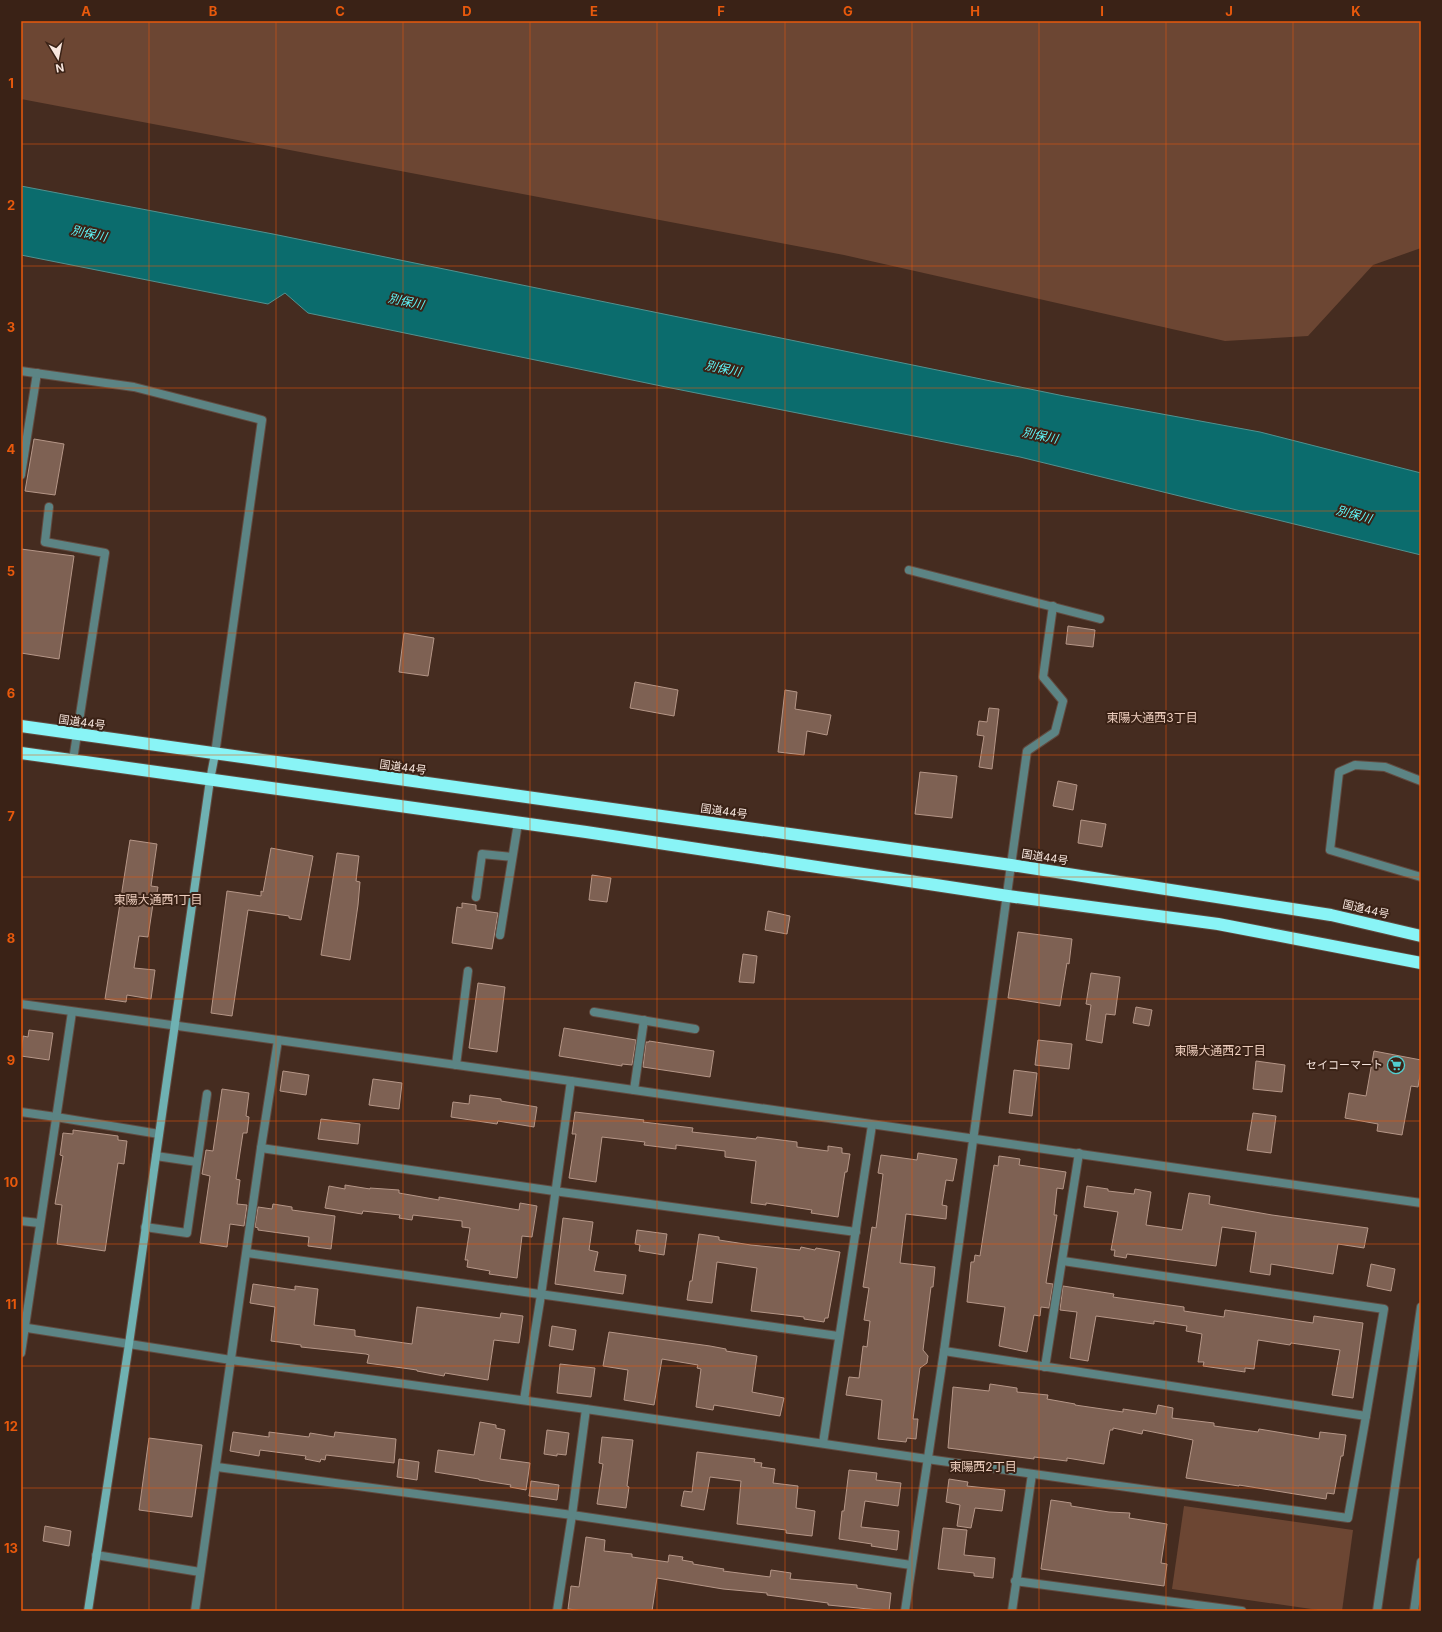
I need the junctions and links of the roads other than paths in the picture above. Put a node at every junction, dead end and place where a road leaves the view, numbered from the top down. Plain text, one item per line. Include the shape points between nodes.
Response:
1 (21, 371) edge
2 (38, 373) junction
3 (21, 475) edge
4 (49, 507) dead end
5 (909, 570) dead end
6 (1053, 606) junction
7 (1100, 619) dead end
8 (21, 726) edge
9 (78, 734) junction
10 (21, 753) edge
11 (215, 754) junction
12 (73, 760) junction
13 (210, 780) junction
14 (1421, 781) edge
15 (518, 823) junction
16 (512, 857) junction
17 (1011, 865) junction
18 (1421, 877) edge
19 (1008, 896) junction
20 (476, 897) dead end
21 (500, 934) dead end
22 (1421, 936) edge
23 (1421, 963) edge
24 (468, 971) dead end
25 (21, 1004) edge
26 (72, 1012) junction
27 (594, 1012) dead end
28 (644, 1020) junction
29 (174, 1026) junction
30 (695, 1028) dead end
31 (278, 1040) junction
32 (456, 1065) junction
33 (571, 1081) junction
34 (634, 1090) junction
35 (207, 1094) dead end
36 (21, 1112) edge
37 (56, 1117) junction
38 (872, 1125) junction
39 (159, 1134) junction
40 (974, 1139) junction
41 (261, 1148) junction
42 (1079, 1153) junction
43 (156, 1156) junction
44 (197, 1162) junction
45 (554, 1191) junction
46 (1421, 1203) edge
47 (21, 1221) edge
48 (39, 1223) junction
49 (145, 1227) junction
50 (856, 1232) junction
51 (247, 1253) junction
52 (1063, 1261) junction
53 (541, 1295) junction
54 (1421, 1307) edge
55 (23, 1327) edge
56 (838, 1336) junction
57 (129, 1344) junction
58 (944, 1351) junction
59 (21, 1353) edge
60 (231, 1360) junction
61 (1045, 1367) junction
62 (524, 1400) junction
63 (586, 1409) junction
64 (1366, 1416) junction
65 (823, 1443) junction
66 (927, 1460) junction
67 (217, 1467) junction
68 (1032, 1474) junction
69 (572, 1515) junction
70 (96, 1555) junction
71 (1421, 1562) edge
72 (911, 1565) junction
73 (200, 1572) junction
74 (1015, 1581) junction
75 (88, 1611) edge
76 (195, 1611) edge
77 (557, 1611) edge
78 (905, 1611) edge
79 (1012, 1611) edge
80 (1242, 1611) edge
81 (1377, 1611) edge
82 (1414, 1611) edge

1 - 2 street
2 - 3 street
2 - 11 street via 134,387 262,420
4 - 9 street via 46,542 105,553
5 - 6 street
6 - 7 street
6 - 17 street via 1043,677 1063,702 1055,732 1027,751
8 - 9 highway, 国道44号
9 - 11 highway, 国道44号
9 - 12 street
10 - 12 highway
11 - 13 street
11 - 17 highway, 国道44号
12 - 13 highway
13 - 15 highway
13 - 29 street
14 - 18 street via 1386,767 1355,765 1339,772 1330,850
15 - 16 street
15 - 19 highway
16 - 20 street via 482,854
16 - 21 street
17 - 19 street
17 - 22 highway, 国道44号 via 1331,915
19 - 23 highway via 1218,924
19 - 40 street
24 - 32 street
25 - 26 street
26 - 29 street
26 - 37 street
27 - 28 street
28 - 30 street
28 - 34 street
29 - 31 street
29 - 39 street
31 - 32 street
31 - 41 street
32 - 33 street
33 - 34 street
33 - 45 street
34 - 38 street
35 - 44 street
36 - 37 street
37 - 39 street
37 - 48 street
38 - 40 street
38 - 50 street
39 - 43 street
40 - 42 street
40 - 58 street
41 - 45 street
41 - 51 street
42 - 46 street
42 - 52 street
43 - 44 street
43 - 49 street
44 - 49 street via 187,1233
45 - 50 street
45 - 53 street
47 - 48 street
48 - 55 street
49 - 57 street
50 - 56 street
51 - 53 street
51 - 60 street
52 - 61 street
52 - 64 street via 1384,1309
53 - 56 street
53 - 62 street
54 - 81 street
55 - 57 street
55 - 59 street
56 - 65 street
57 - 60 street
57 - 70 street
58 - 61 street
58 - 66 street
60 - 62 street
60 - 67 street
61 - 64 street
62 - 63 street
63 - 65 street
63 - 69 street
64 - 68 street via 1348,1518
65 - 66 street
66 - 68 street
66 - 72 street
67 - 69 street
67 - 73 street
68 - 74 street
69 - 72 street
69 - 77 street
70 - 73 street
70 - 75 street
71 - 82 street
72 - 78 street
73 - 76 street
74 - 79 street
74 - 80 street

